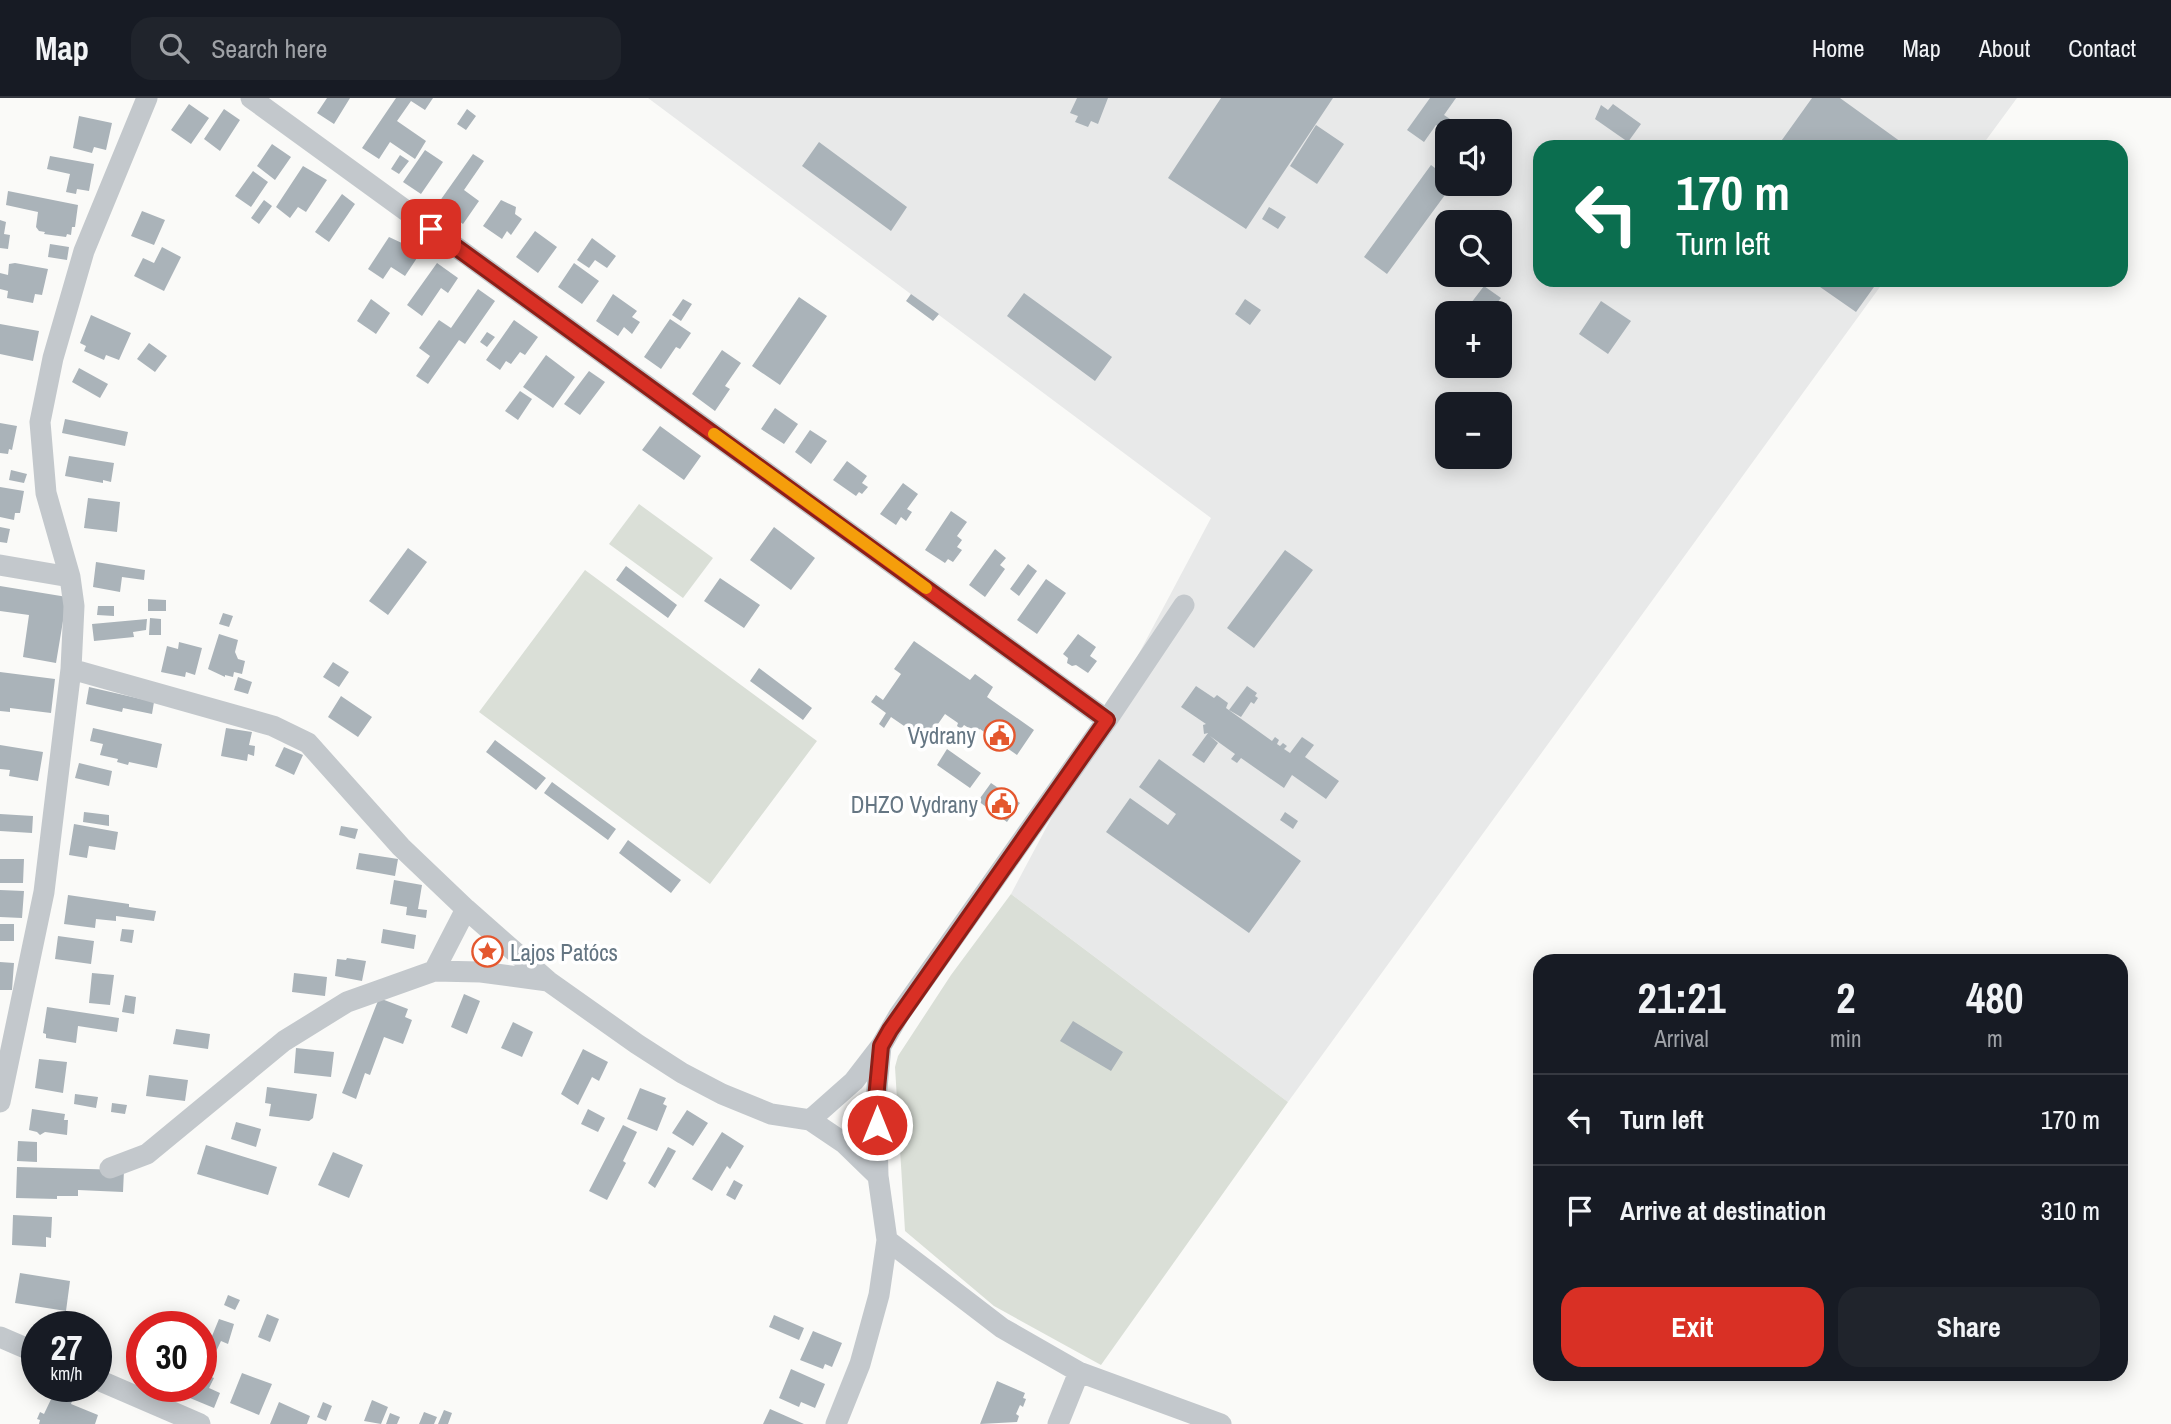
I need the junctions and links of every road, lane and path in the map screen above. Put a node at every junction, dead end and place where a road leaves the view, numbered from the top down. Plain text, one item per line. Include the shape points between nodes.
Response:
1 (147, 98) edge
2 (251, 98) edge
3 (0, 565) edge
4 (70, 577) junction
5 (1184, 606) dead end
6 (71, 669) junction
7 (1107, 720) junction
8 (466, 909) junction
9 (434, 971) junction
10 (548, 981) junction
11 (881, 1046) junction
12 (0, 1102) edge
13 (810, 1120) junction
14 (110, 1168) dead end
15 (878, 1176) junction
16 (887, 1240) junction
17 (0, 1337) edge
18 (21, 1346) edge
19 (1079, 1372) junction
20 (112, 1386) edge
21 (200, 1424) edge
22 (836, 1424) edge
23 (1058, 1424) edge
24 (1221, 1424) edge

1 - 4 street via 84,251 40,422 46,493
2 - 7 street
3 - 4 street
4 - 6 street via 74,606
5 - 7 street
6 - 8 street via 273,726 308,743 401,847
6 - 12 street via 44,892
7 - 11 street
8 - 9 street
8 - 10 street
9 - 10 street
9 - 14 street via 347,1002 284,1041 147,1154
10 - 13 street via 682,1073 771,1114
11 - 13 street via 853,1081
11 - 15 street via 876,1099
13 - 15 street via 844,1143
15 - 16 street
16 - 19 street via 1002,1328
16 - 22 street via 879,1295 860,1364
17 - 18 street
19 - 23 street
19 - 24 street
20 - 21 street

